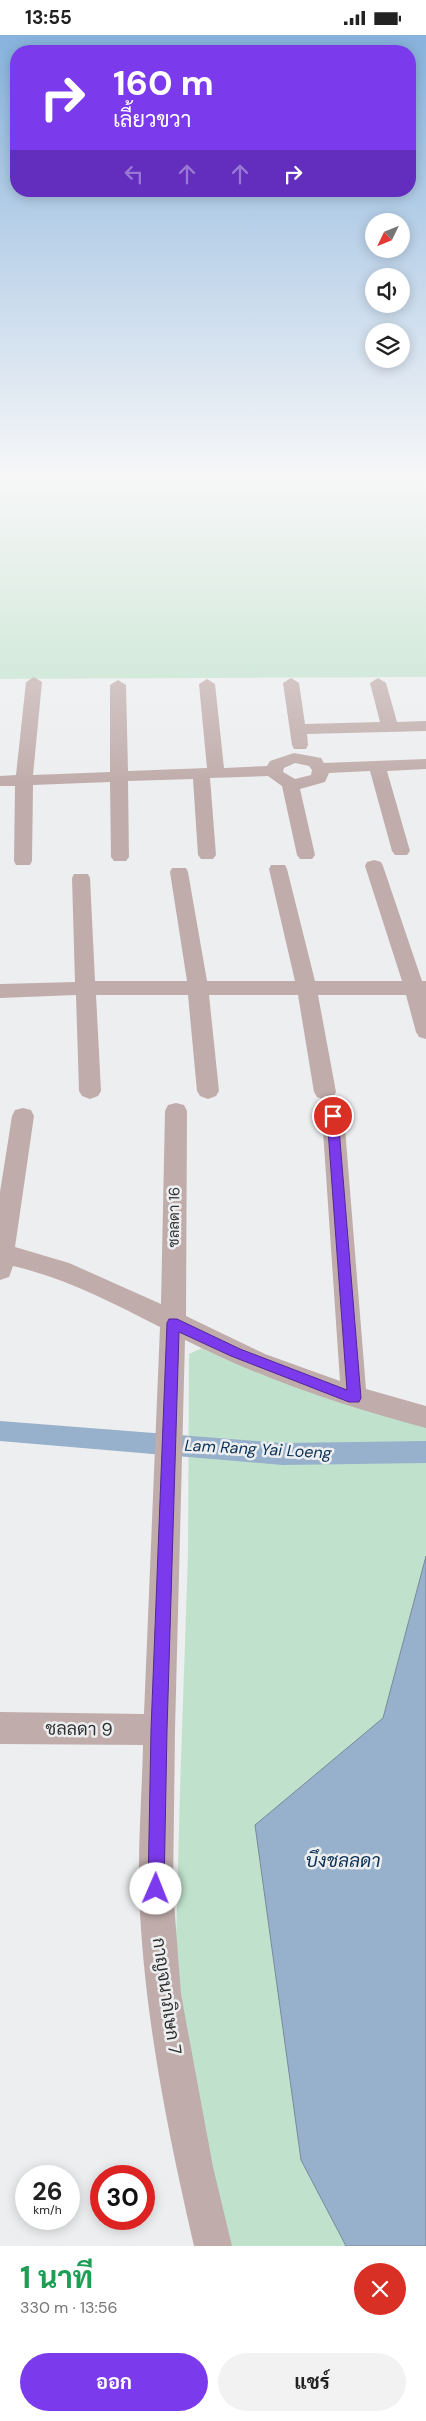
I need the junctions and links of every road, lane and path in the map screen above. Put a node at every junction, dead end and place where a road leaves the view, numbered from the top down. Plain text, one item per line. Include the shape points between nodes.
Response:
1 (34, 682) dead end
2 (291, 683) dead end
3 (378, 683) dead end
4 (207, 684) dead end
5 (118, 685) dead end
6 (426, 726) edge
7 (390, 727) junction
8 (298, 729) junction
9 (302, 758) junction
10 (426, 764) edge
11 (376, 766) junction
12 (321, 768) junction
13 (274, 771) junction
14 (208, 773) junction
15 (119, 777) junction
16 (24, 780) junction
17 (0, 781) edge
18 (290, 783) junction
19 (401, 851) dead end
20 (208, 855) dead end
21 (306, 855) dead end
22 (120, 857) dead end
23 (23, 861) dead end
24 (374, 866) dead end
25 (278, 869) dead end
26 (179, 871) dead end
27 (81, 879) dead end
28 (84, 988) junction
29 (198, 988) junction
30 (420, 988) edge
31 (307, 989) junction
32 (0, 991) edge
33 (426, 1032) edge
34 (90, 1091) dead end
35 (208, 1091) dead end
36 (326, 1092) dead end
37 (176, 1111) dead end
38 (23, 1116) dead end
39 (333, 1116) dead end
40 (1, 1258) edge
41 (173, 1323) junction
42 (354, 1398) junction
43 (426, 1417) edge
44 (0, 1728) edge
45 (159, 1730) junction
46 (212, 2246) edge

1 - 16 street
2 - 8 street
3 - 7 street
4 - 14 street
5 - 15 street
6 - 7 street
7 - 8 street
8 - 9 street
9 - 12 street via 315,762
9 - 13 street via 281,761
10 - 11 street
11 - 12 street
11 - 19 street
12 - 18 street via 321,774 313,781
13 - 14 street
13 - 18 street
14 - 15 street
14 - 20 street
15 - 16 street
15 - 22 street
16 - 17 street
16 - 23 street
18 - 21 street
24 - 30 street
25 - 31 street
26 - 29 street
27 - 28 street
28 - 29 street
28 - 32 street
28 - 34 street
29 - 31 street
29 - 35 street
30 - 31 street
30 - 33 street
31 - 36 street
37 - 41 street, ชลลดา 16
38 - 40 street
39 - 42 street
40 - 41 street via 61,1271
41 - 42 street via 244,1356
41 - 45 street, กาญจนาภิเษก 7
42 - 43 street
44 - 45 street, ชลลดา 9
45 - 46 street, กาญจนาภิเษก 7 via 156,1889 161,1965 194,2167

